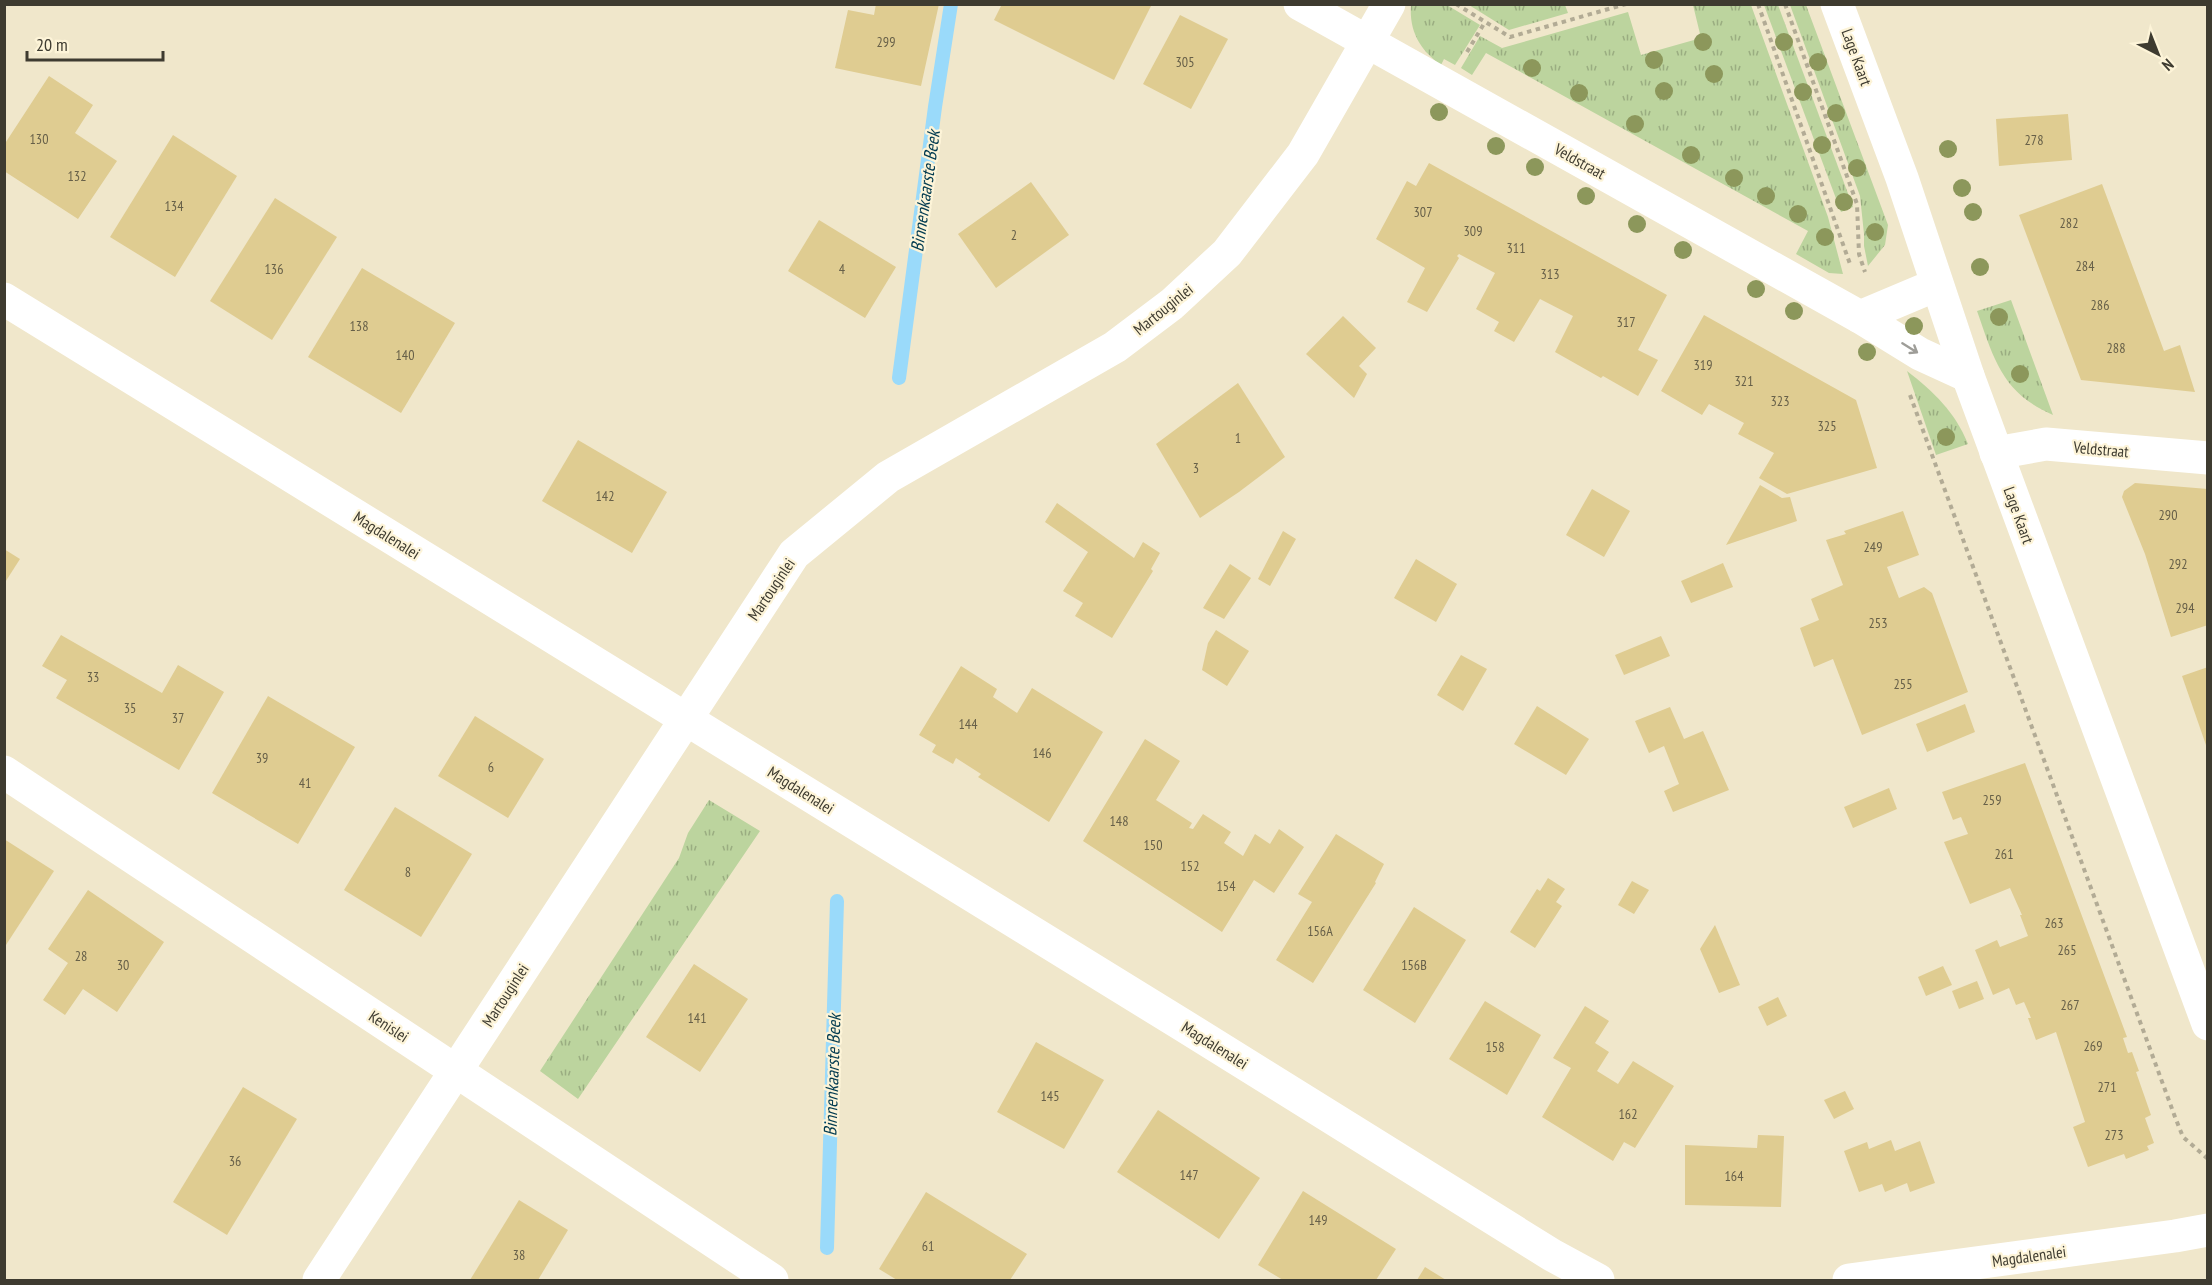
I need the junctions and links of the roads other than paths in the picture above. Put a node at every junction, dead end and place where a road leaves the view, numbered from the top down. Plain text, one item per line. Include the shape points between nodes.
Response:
1 (1300, 4) edge
2 (1389, 4) edge
3 (1837, 4) edge
4 (1368, 41) junction
5 (1936, 285) junction
6 (4, 299) edge
7 (1875, 320) junction
8 (1968, 375) junction
9 (1996, 453) junction
10 (2208, 458) edge
11 (685, 719) junction
12 (4, 772) edge
13 (2208, 1024) edge
14 (456, 1070) junction
15 (2208, 1230) edge
16 (319, 1281) edge
17 (772, 1281) edge
18 (1598, 1281) edge
19 (1849, 1281) edge

1 - 4 street, Veldstraat
2 - 4 street, Martouginlei
3 - 5 street, Lage Kaart via 1902,178
4 - 7 street, Veldstraat
4 - 11 street, Martouginlei via 1303,154 1227,254 1172,304 1115,347 888,477 802,547 788,562
5 - 7 street
5 - 8 street, Lage Kaart
6 - 11 street, Magdalenalei
7 -> 8 street, Veldstraat via 1920,354
8 - 9 street, Lage Kaart
9 - 10 street, Veldstraat via 2046,444
9 - 13 street, Lage Kaart
11 - 14 street, Martouginlei
11 - 18 street, Magdalenalei
12 - 14 street, Kenislei
14 - 16 street, Martouginlei
14 - 17 street, Kenislei
15 - 19 street, Magdalenalei

